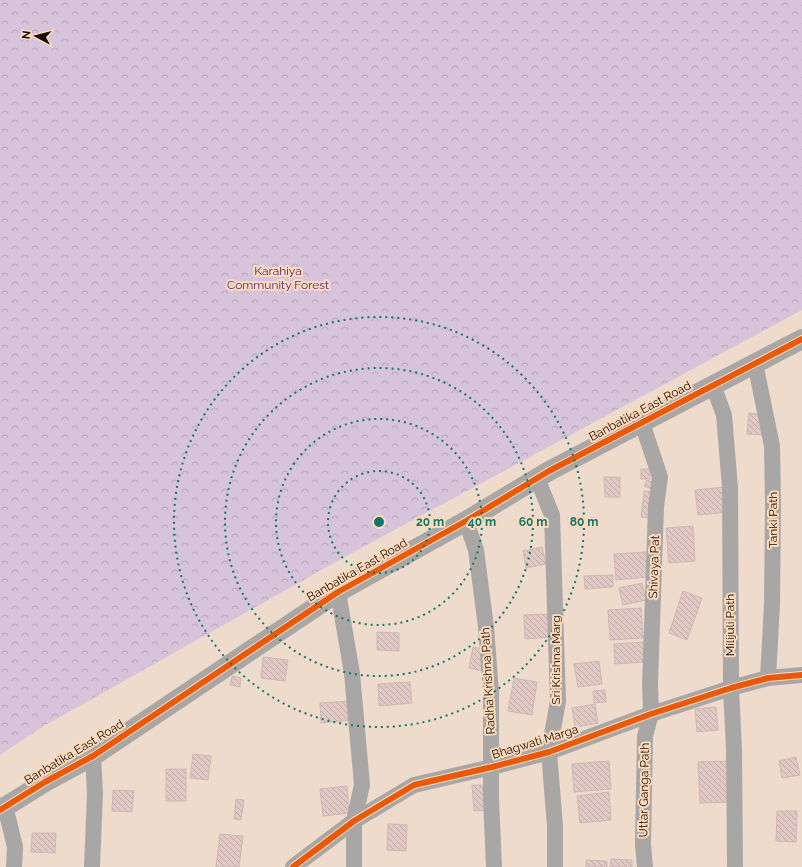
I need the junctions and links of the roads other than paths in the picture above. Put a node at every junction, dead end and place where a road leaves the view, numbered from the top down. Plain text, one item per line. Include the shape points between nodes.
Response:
1 (802, 338) edge
2 (755, 363) junction
3 (713, 386) junction
4 (642, 423) junction
5 (537, 478) junction
6 (466, 521) junction
7 (338, 592) junction
8 (802, 675) edge
9 (768, 678) junction
10 (730, 688) junction
11 (650, 714) junction
12 (548, 752) junction
13 (93, 756) junction
14 (492, 767) junction
15 (3, 808) edge
16 (354, 821) junction
17 (14, 867) edge
18 (92, 867) edge
19 (293, 867) edge
20 (354, 867) edge
21 (494, 867) edge
22 (555, 867) edge
23 (645, 867) edge
24 (735, 867) edge

1 - 2 street, Banbatika East Road
2 - 3 street, Banbatika East Road
2 - 9 street, Tanki Path via 772,446 772,604
3 - 4 street, Banbatika East Road
3 - 10 street, Milijuli Path via 724,415 730,487
4 - 5 street, Banbatika East Road
4 - 11 street, Shivaya Pat via 660,477 656,507
5 - 6 street, Banbatika East Road
5 - 12 street, Sri Krishna Marg via 552,515 558,701
6 - 7 street, Banbatika East Road
6 - 14 street, Radha Krishna Path via 476,550 486,627 491,692
7 - 13 street, Banbatika East Road
7 - 16 street via 352,673 362,785
8 - 9 street, Bhagwati Marga
9 - 10 street, Bhagwati Marga
10 - 11 street, Bhagwati Marga
10 - 24 street, Milijuli Path via 734,749
11 - 12 street, Bhagwati Marga
11 - 23 street, Uttar Ganga Path via 645,736
12 - 14 street, Bhagwati Marga
12 - 22 street, Sri Krishna Marg via 555,826
13 - 15 street, Banbatika East Road
13 - 18 street via 95,793
14 - 16 street, Bhagwati Marga via 414,785
14 - 21 street, Radha Krishna Path
15 - 17 street via 15,847
16 - 19 street, Bhagwati Marga
16 - 20 street

